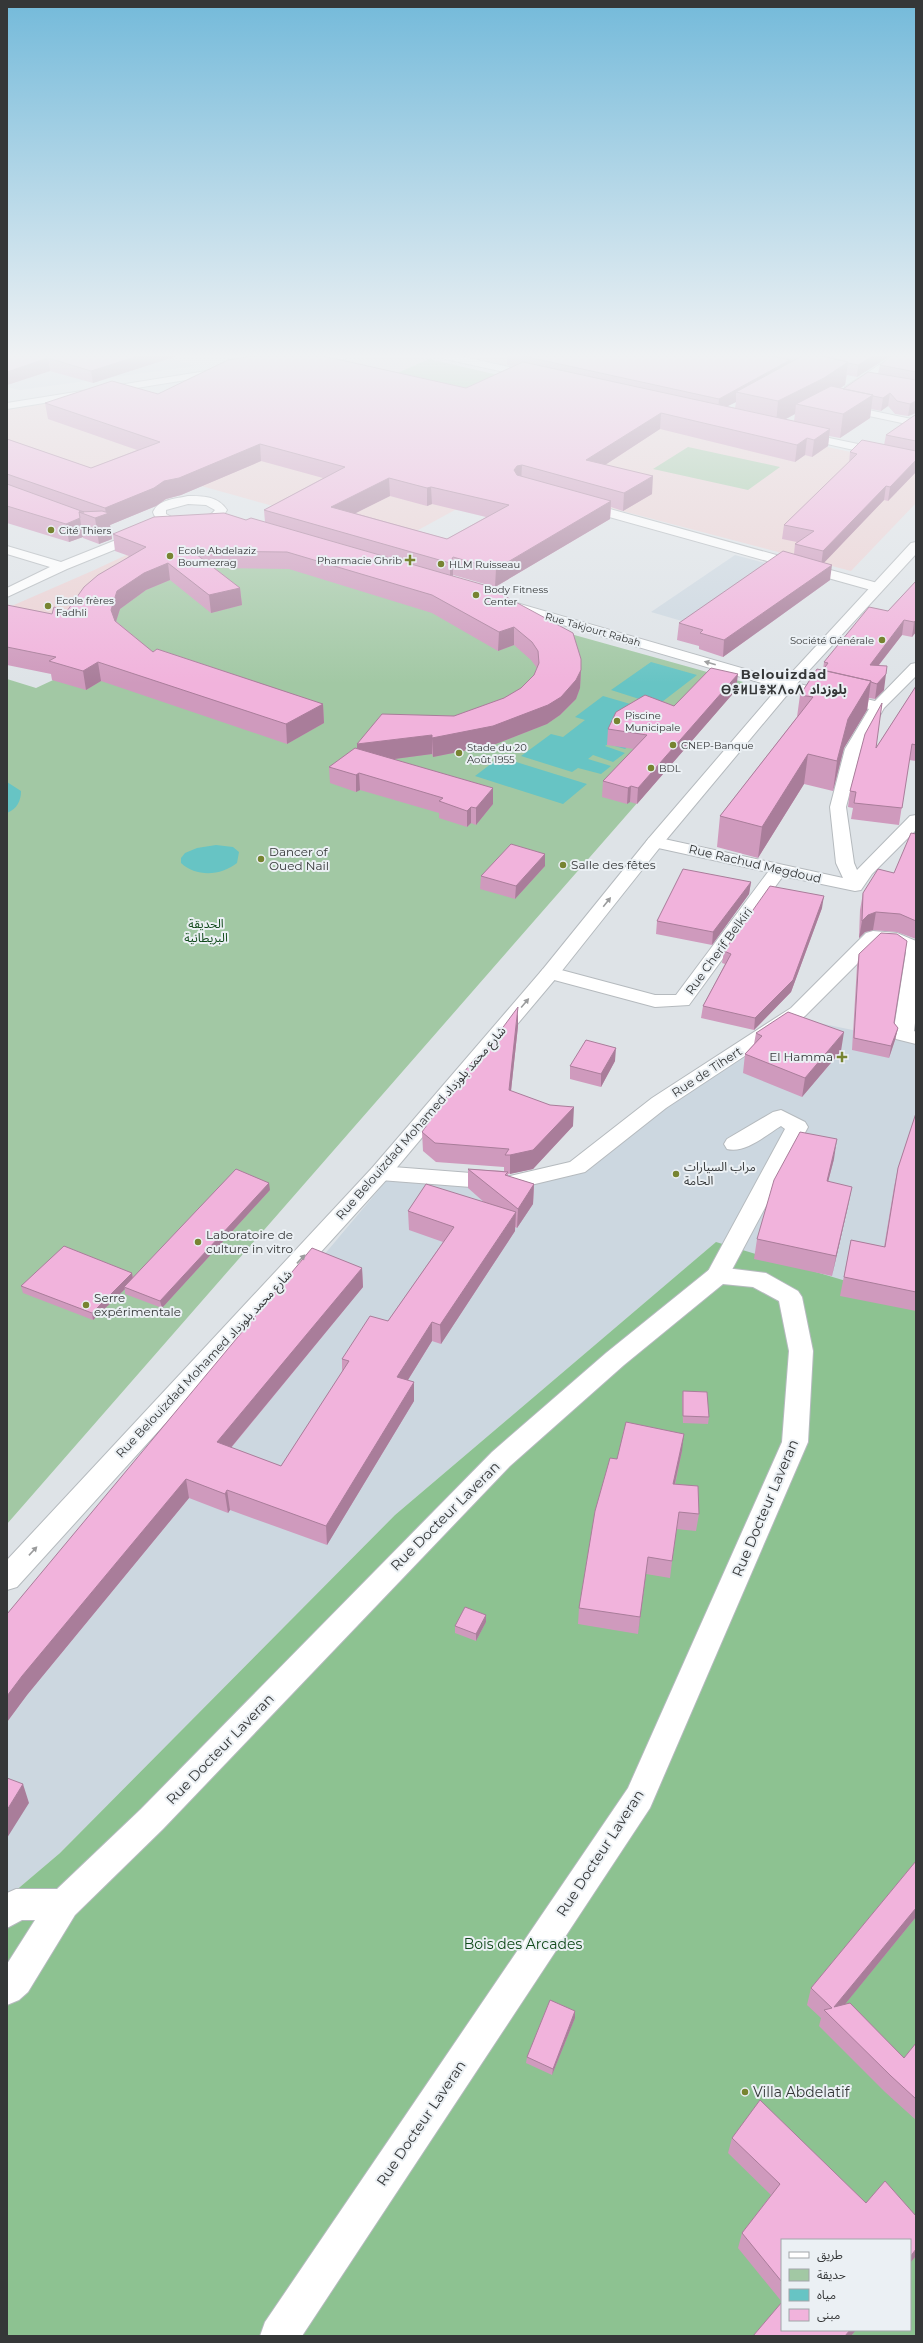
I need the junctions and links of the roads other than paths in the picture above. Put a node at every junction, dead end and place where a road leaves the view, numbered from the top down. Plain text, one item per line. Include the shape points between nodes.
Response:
1 (566, 501) edge
2 (214, 518) junction
3 (170, 522) junction
4 (229, 523) edge
5 (114, 534) edge
6 (128, 539) junction
7 (916, 546) edge
8 (7, 550) edge
9 (62, 566) junction
10 (876, 587) junction
11 (7, 593) edge
12 (489, 599) edge
13 (916, 667) edge
14 (787, 686) junction
15 (878, 706) junction
16 (916, 820) edge
17 (655, 842) junction
18 (779, 869) junction
19 (855, 886) junction
20 (550, 973) junction
21 (916, 1038) edge
22 (734, 1144) dead end
23 (380, 1172) junction
24 (718, 1275) junction
25 (7, 1579) edge
26 (64, 1904) junction
27 (7, 1912) edge
28 (7, 1988) edge
29 (279, 2336) edge

1 - 10 street
2 - 3 street via 195,523
2 - 3 street via 221,510 216,504 188,500 161,508 160,516
2 - 4 street
3 - 6 street
5 - 6 street
6 - 9 street
7 - 10 street, Rue Belouizdad Mohamed شارع محمد بلوزداد
8 - 9 street
9 - 11 street
10 - 14 street, Rue Belouizdad Mohamed شارع محمد بلوزداد
14 -> 12 street, Rue Takjourt Rabah
13 - 15 street
14 - 15 street, Rue Takjourt Rabah
14 - 17 street, Rue Belouizdad Mohamed شارع محمد بلوزداد
15 - 19 street via 853,748 838,807 845,863
16 - 19 street via 865,871
17 - 18 street, Rue Rachud Megdoud
20 -> 17 street, Rue Belouizdad Mohamed شارع محمد بلوزداد
18 - 19 street, Rue Rachud Megdoud
18 - 20 street, Rue Cherif Belkiri via 682,1001 656,1001
23 -> 20 street, Rue Belouizdad Mohamed شارع محمد بلوزداد
21 - 23 street, Rue de Tihert via 903,1035 916,951 908,942 890,937 873,937 798,1012 659,1104 577,1167 510,1183
22 - 24 street via 781,1117 797,1127
25 -> 23 street, Rue Belouizdad Mohamed شارع محمد بلوزداد
24 - 26 street, Rue Docteur Laveran via 615,1359 501,1460 152,1819
24 - 29 street, Rue Docteur Laveran via 758,1279 790,1297 801,1351 795,1442 638,1798
26 - 27 street via 16,1905
26 - 28 street, Rue Docteur Laveran via 16,1980

